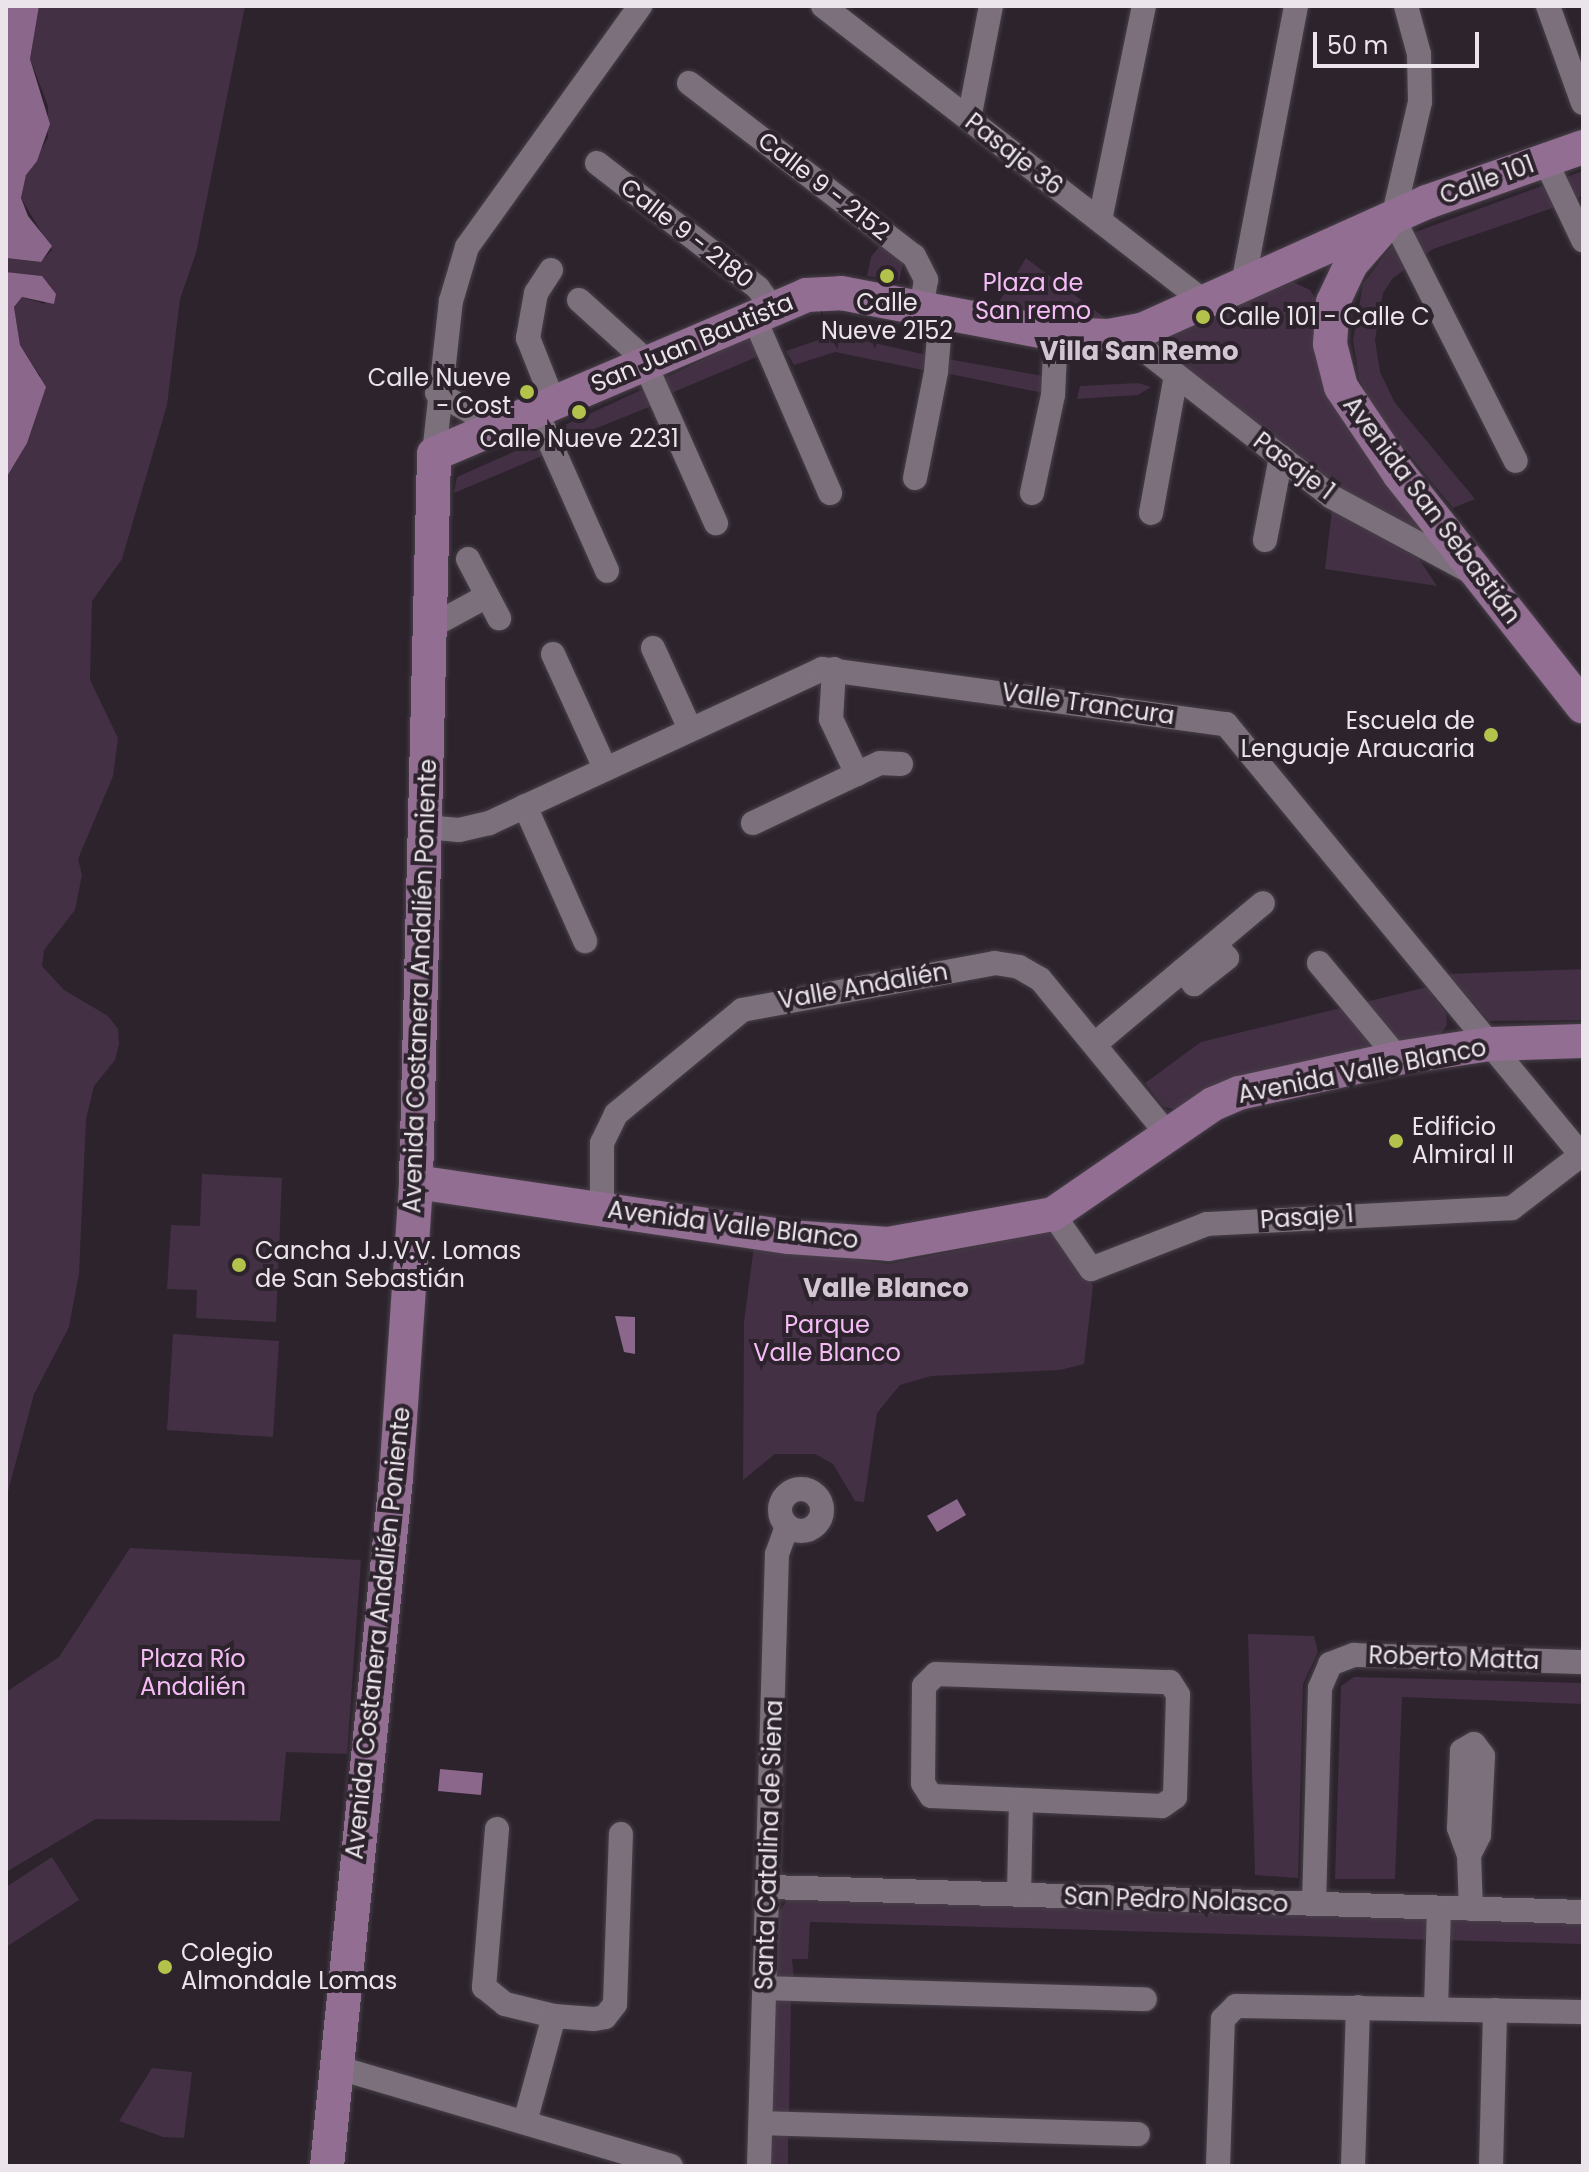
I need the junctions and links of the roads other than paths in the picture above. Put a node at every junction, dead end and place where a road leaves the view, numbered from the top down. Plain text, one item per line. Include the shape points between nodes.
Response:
1 (640, 6) edge
2 (991, 6) edge
3 (1144, 6) edge
4 (1296, 6) edge
5 (1406, 6) edge
6 (1548, 6) edge
7 (829, 8) edge
8 (689, 83) dead end
9 (1583, 103) edge
10 (969, 119) junction
11 (1583, 147) edge
12 (1545, 160) junction
13 (597, 163) dead end
14 (1393, 218) junction
15 (1100, 220) junction
16 (1583, 240) edge
17 (1292, 262) junction
18 (551, 270) dead end
19 (1243, 284) junction
20 (579, 300) dead end
21 (1205, 302) junction
22 (1333, 302) junction
23 (931, 310) junction
24 (762, 311) junction
25 (1056, 334) junction
26 (1124, 334) junction
27 (645, 362) junction
28 (1176, 375) junction
29 (437, 393) junction
30 (544, 405) junction
31 (497, 426) junction
32 (434, 454) junction
33 (1281, 457) junction
34 (1516, 461) dead end
35 (915, 478) dead end
36 (830, 493) dead end
37 (1032, 493) dead end
38 (1151, 513) dead end
39 (716, 523) dead end
40 (1265, 540) dead end
41 (468, 559) dead end
42 (607, 571) dead end
43 (1479, 576) junction
44 (487, 596) junction
45 (499, 618) dead end
46 (430, 627) junction
47 (653, 648) dead end
48 (553, 654) dead end
49 (834, 669) junction
50 (1583, 707) edge
51 (690, 729) junction
52 (901, 764) dead end
53 (605, 768) junction
54 (857, 774) junction
55 (525, 806) junction
56 (753, 823) dead end
57 (425, 827) junction
58 (1263, 903) dead end
59 (585, 941) dead end
60 (1319, 963) dead end
61 (1583, 1041) edge
62 (1095, 1044) junction
63 (1490, 1044) junction
64 (1398, 1058) junction
65 (1168, 1135) junction
66 (1582, 1156) edge
67 (416, 1182) junction
68 (602, 1208) junction
69 (1053, 1214) junction
70 (787, 1526) dead end
71 (1583, 1662) edge
72 (1021, 1800) junction
73 (497, 1829) dead end
74 (621, 1834) dead end
75 (1469, 1855) dead end
76 (769, 1887) junction
77 (1019, 1895) junction
78 (1314, 1904) junction
79 (1439, 1908) junction
80 (1471, 1909) junction
81 (1583, 1912) edge
82 (765, 1988) junction
83 (1145, 1999) dead end
84 (1358, 2007) junction
85 (1436, 2009) junction
86 (1495, 2010) junction
87 (1583, 2012) edge
88 (554, 2016) junction
89 (335, 2067) junction
90 (525, 2122) junction
91 (761, 2123) junction
92 (1138, 2134) dead end
93 (598, 2156) edge
94 (327, 2166) edge
95 (671, 2166) edge
96 (759, 2166) edge
97 (1218, 2166) edge
98 (1353, 2166) edge
99 (1491, 2166) edge

1 - 29 street, Avenida Costanera Andalién Poniente via 467,247 451,301
2 - 10 street
3 - 15 street
4 - 19 street
5 - 14 street via 1419,54 1420,102
6 - 9 street
7 - 10 street, Pasaje 36
8 - 23 street, Calle 9 - 2152 via 914,256 926,280
10 - 15 street, Pasaje 36
11 - 12 street, Calle 101
12 - 14 street, Calle 101
12 - 16 street
13 - 24 street, Calle 9 - 2180 via 758,288
14 - 17 street, San Juan Bautista
14 - 22 street, Avenida San Sebastián via 1351,264
14 - 34 street
15 - 21 street, Pasaje 36
17 - 19 street, San Juan Bautista
17 - 22 street
18 - 30 street via 536,293 528,338
19 - 21 street, San Juan Bautista
20 - 27 street via 632,344
21 - 26 street, San Juan Bautista
22 - 43 street, Avenida San Sebastián via 1330,344 1341,387
23 - 24 street, San Juan Bautista via 841,293 806,295
23 - 25 street, San Juan Bautista
23 - 35 street, Calle 9 - 2152 via 936,372
24 - 27 street, San Juan Bautista
24 - 36 street, Calle 9 - 2180
25 - 26 street, San Juan Bautista
25 - 37 street via 1053,395
26 - 28 street, Pasaje 1
27 - 30 street, San Juan Bautista
27 - 39 street
28 - 33 street, Pasaje 1
28 - 38 street
29 - 31 street
29 - 32 street, Avenida Costanera Andalién Poniente
30 - 31 street, San Juan Bautista
30 - 42 street
31 - 32 street, San Juan Bautista
32 - 46 street, Avenida Costanera Andalién Poniente
33 - 40 street
33 - 43 street, Pasaje 1 via 1332,497
41 - 44 street
43 - 50 street, Avenida San Sebastián
44 - 45 street
44 - 46 street
46 - 57 street, Avenida Costanera Andalién Poniente
47 - 51 street
48 - 53 street
49 - 51 street, Valle Trancura via 811,672
49 - 54 street via 831,719
49 - 63 street, Valle Trancura via 1226,724
51 - 53 street, Valle Trancura
52 - 54 street via 886,762
53 - 55 street, Valle Trancura
54 - 56 street
55 - 57 street, Valle Trancura via 470,829
55 - 59 street
57 - 67 street, Avenida Costanera Andalién Poniente
58 - 62 street via 1215,944 1227,958 1194,984 1183,970
60 - 64 street
61 - 63 street, Avenida Valle Blanco
62 - 65 street, Valle Andalién
62 - 68 street, Valle Andalién via 1040,979 1007,964 757,1005 728,1020 616,1114 602,1143
63 - 64 street, Avenida Valle Blanco
63 - 66 street, Valle Trancura
64 - 65 street, Avenida Valle Blanco via 1239,1093
65 - 69 street, Avenida Valle Blanco
66 - 69 street, Pasaje 1 via 1512,1208 1207,1224 1091,1269
67 - 68 street, Avenida Valle Blanco
67 - 89 street, Avenida Costanera Andalién Poniente via 396,1478
68 - 69 street, Avenida Valle Blanco via 789,1237 888,1244
70 - 76 street, Santa Catalina de Siena via 778,1546
71 - 78 street, Roberto Matta via 1354,1655 1330,1664 1320,1688
72 - 72 street via 926,1793 924,1686 932,1675 1175,1685 1176,1792 1168,1805
72 - 77 street
73 - 88 street via 482,1980 498,2002
74 - 88 street via 615,2004 600,2019
75 - 80 street
76 - 77 street, San Pedro Nolasco
76 - 82 street, Santa Catalina de Siena
77 - 78 street, San Pedro Nolasco
78 - 79 street, San Pedro Nolasco
79 - 80 street, San Pedro Nolasco
79 - 85 street
80 - 81 street, San Pedro Nolasco
82 - 83 street
82 - 91 street, Santa Catalina de Siena
84 - 85 street
84 - 97 street via 1242,2005 1226,2013
84 - 98 street
85 - 86 street
86 - 87 street
86 - 99 street
88 - 90 street
89 - 90 street
89 - 94 street, Avenida Costanera Andalién Poniente
90 - 93 street
91 - 92 street
91 - 96 street, Santa Catalina de Siena
93 - 95 street

